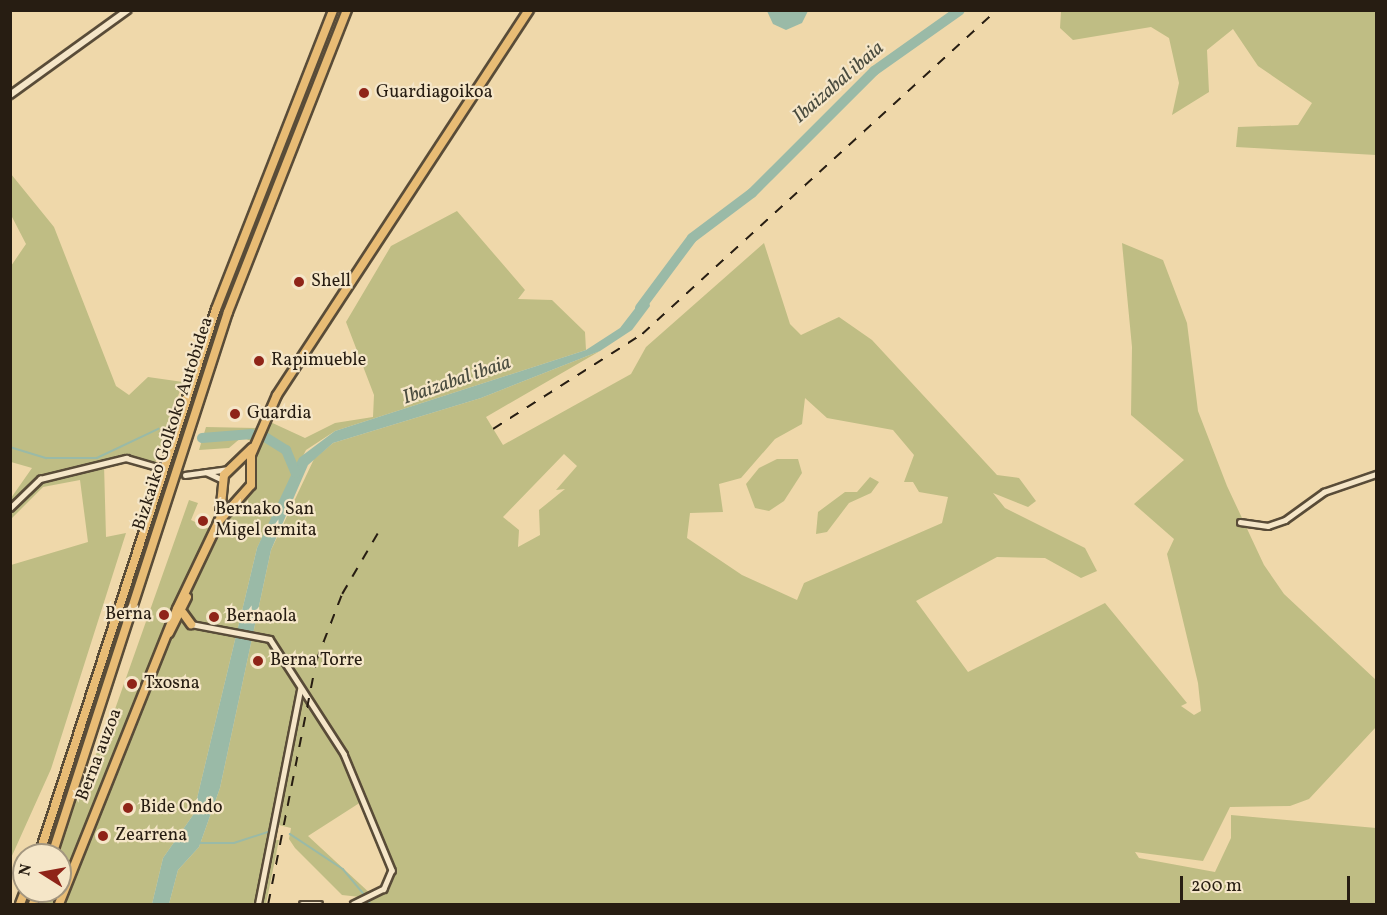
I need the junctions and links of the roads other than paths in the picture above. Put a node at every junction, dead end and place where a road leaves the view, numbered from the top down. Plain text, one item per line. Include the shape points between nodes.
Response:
1 (128, 10) edge
2 (333, 10) edge
3 (347, 10) edge
4 (529, 10) edge
5 (10, 95) edge
6 (254, 446) junction
7 (154, 466) tunnel mouth
8 (232, 468) junction
9 (201, 472) junction
10 (1377, 474) edge
11 (185, 475) tunnel mouth
12 (250, 476) junction
13 (223, 480) junction
14 (225, 489) junction
15 (237, 496) junction
16 (10, 508) edge
17 (219, 521) junction
18 (1240, 522) dead end
19 (188, 586) junction
20 (183, 613) junction
21 (178, 623) junction
22 (191, 624) junction
23 (163, 640) junction
24 (298, 684) junction
25 (43, 843) edge
26 (56, 843) edge
27 (59, 904) edge
28 (258, 904) edge
29 (302, 904) edge
30 (320, 904) edge
31 (353, 904) edge

1 - 5 street
2 - 25 highway, Bizkaiko Golkoko Autobidea via 216,309
3 - 26 highway, Bizkaiko Golkoko Autobidea via 228,312
4 - 6 highway via 277,395
6 - 8 highway
6 - 12 highway
7 - 16 street via 126,458 40,478
8 - 9 street
8 - 12 highway
8 - 13 highway
9 - 11 street
9 - 13 street
10 - 18 street via 1324,492 1285,520 1268,526
12 - 15 highway via 249,489
13 - 14 highway
14 - 15 highway
14 - 17 highway
15 - 17 highway
17 - 19 highway, Berna auzoa
19 - 20 highway
19 - 23 highway, Berna auzoa
20 - 21 highway
20 - 22 highway
21 - 22 highway
21 - 23 highway
22 - 24 street via 256,633 270,639
23 - 27 highway, Berna auzoa
24 - 28 street
24 - 31 street via 344,754 385,845 392,870 384,889
29 - 30 street

